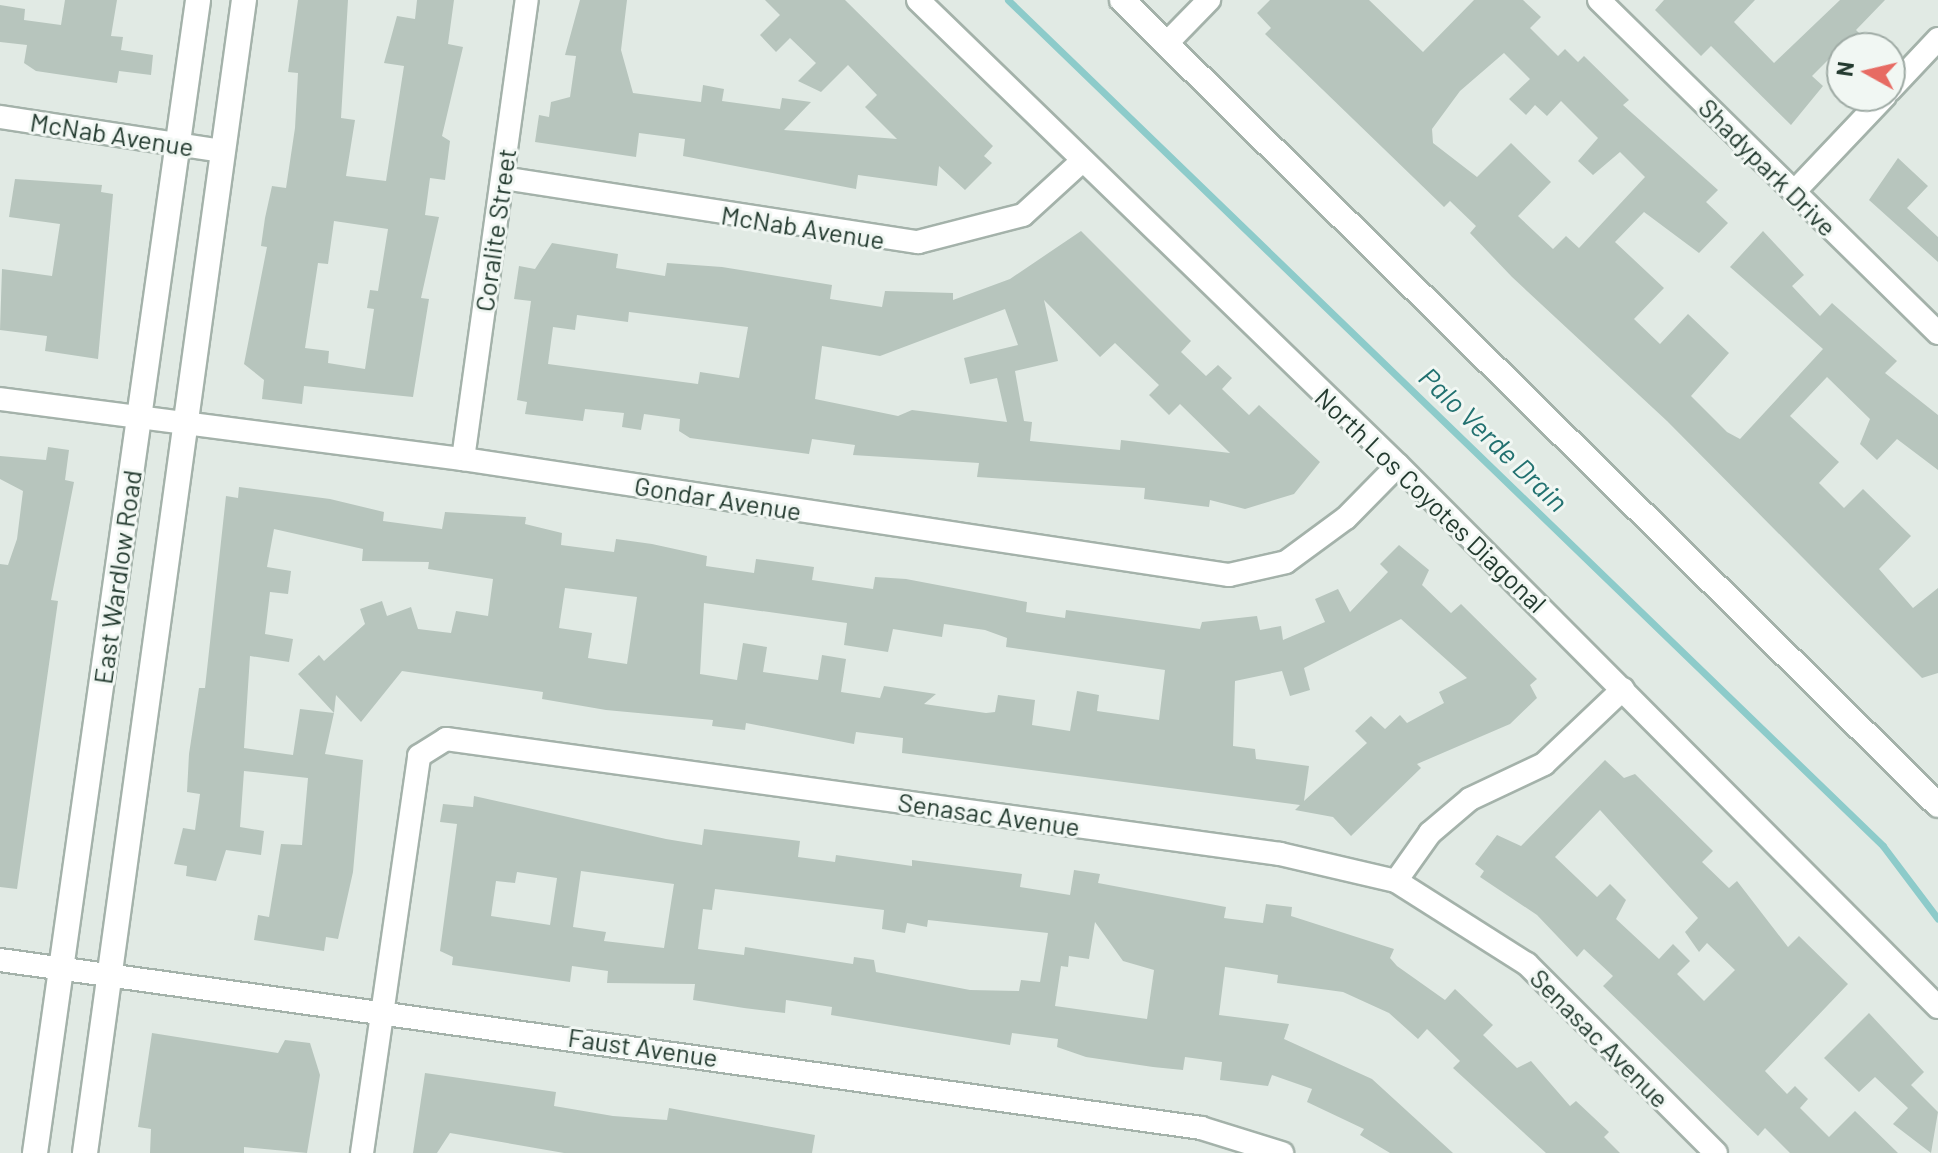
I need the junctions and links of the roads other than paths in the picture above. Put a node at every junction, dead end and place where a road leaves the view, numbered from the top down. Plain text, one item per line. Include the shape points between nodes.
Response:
1 (198, 0) edge
2 (244, 0) edge
3 (527, 0) edge
4 (918, 0) edge
5 (1122, 0) edge
6 (1209, 0) edge
7 (1599, 0) edge
8 (1938, 39) edge
9 (1166, 44) junction
10 (1906, 73) edge
11 (1870, 112) edge
12 (0, 117) edge
13 (179, 144) junction
14 (223, 151) junction
15 (1081, 162) junction
16 (503, 178) junction
17 (1794, 192) junction
18 (1938, 333) edge
19 (0, 399) edge
20 (140, 419) junction
21 (183, 424) junction
22 (463, 459) junction
23 (1398, 465) junction
24 (1623, 689) junction
25 (1938, 805) edge
26 (1396, 881) junction
27 (0, 960) edge
28 (61, 969) junction
29 (109, 975) junction
30 (1938, 1007) edge
31 (385, 1009) junction
32 (35, 1153) edge
33 (85, 1153) edge
34 (362, 1153) edge
35 (1282, 1153) edge
36 (1716, 1153) edge

1 - 13 main road, East Wardlow Road
2 - 14 main road, East Wardlow Road
3 - 16 street, Coralite Street
4 - 15 street, North Los Coyotes Diagonal
5 - 9 main road
6 - 9 street
7 - 17 street, Shadypark Drive
8 - 10 street
9 - 25 main road
11 - 17 street
12 - 13 street, McNab Avenue
13 - 14 street, McNab Avenue
13 - 20 main road, East Wardlow Road
14 - 21 main road, East Wardlow Road
15 - 16 street, McNab Avenue via 1023,215 918,242
15 - 23 street, North Los Coyotes Diagonal
16 - 22 street, Coralite Street
17 - 18 street, Shadypark Drive
19 - 20 street, Gondar Avenue
20 - 21 street, Gondar Avenue
20 - 28 main road, East Wardlow Road
21 - 22 street, Gondar Avenue
21 - 29 main road, East Wardlow Road
22 - 23 street, Gondar Avenue via 1229,575 1286,562 1346,518
23 - 24 street, North Los Coyotes Diagonal
24 - 26 street via 1544,764 1470,799 1430,833
24 - 30 street, North Los Coyotes Diagonal
26 - 31 street, Senasac Avenue via 1280,854 446,739 419,756
26 - 36 street, Senasac Avenue via 1527,964
27 - 28 street, Faust Avenue
28 - 29 street, Faust Avenue
28 - 32 main road, East Wardlow Road
29 - 31 street, Faust Avenue
29 - 33 main road, East Wardlow Road
31 - 34 street
31 - 35 street, Faust Avenue via 1201,1128

